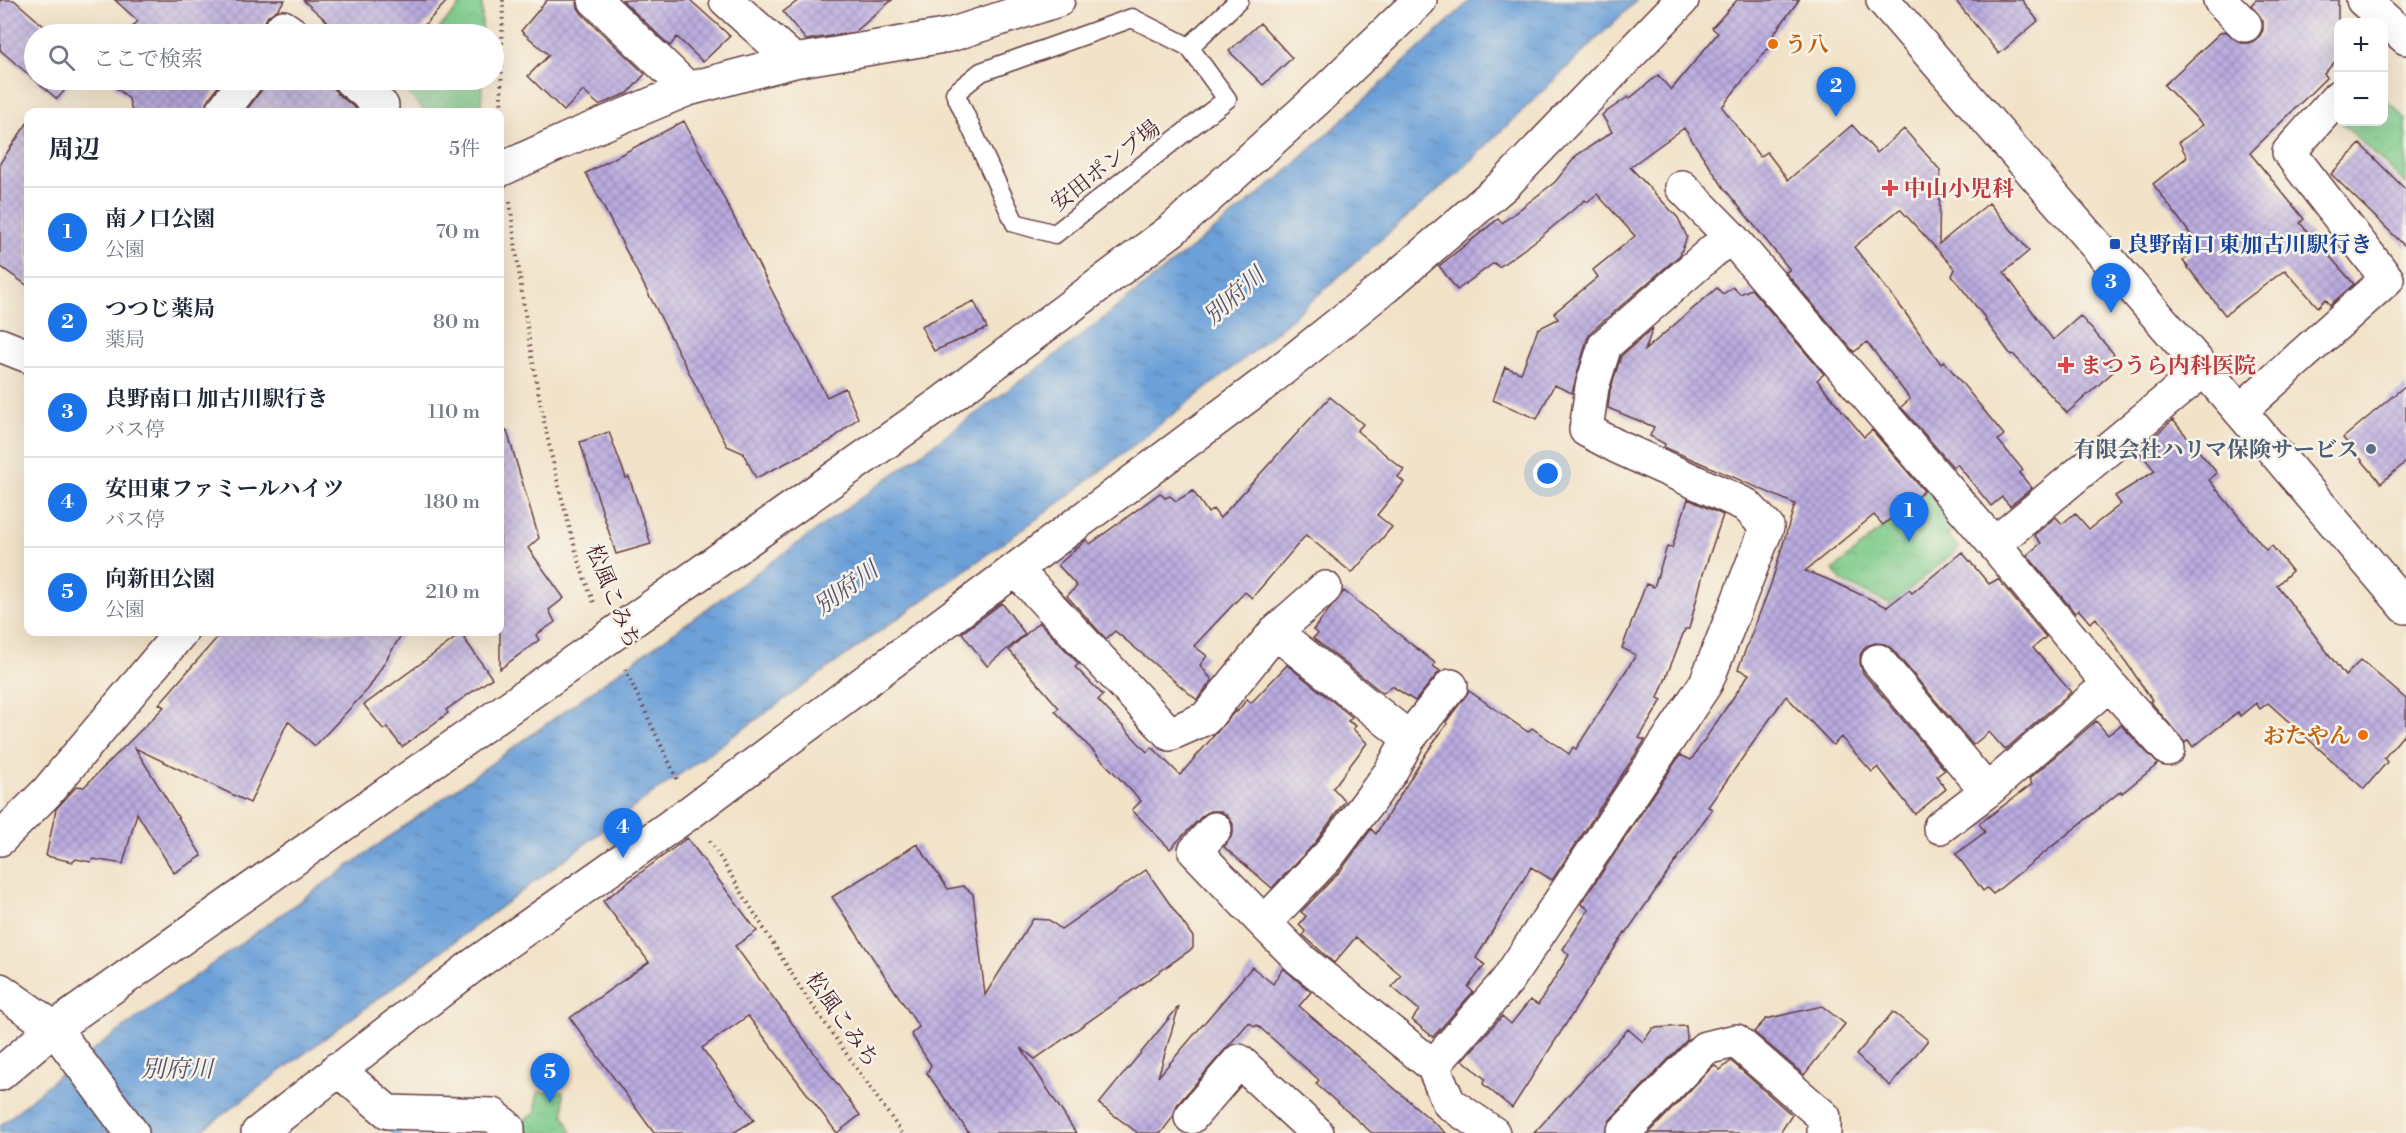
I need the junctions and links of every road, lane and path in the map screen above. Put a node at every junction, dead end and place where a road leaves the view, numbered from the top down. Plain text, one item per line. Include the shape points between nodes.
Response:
1 (503, 0) edge
2 (595, 0) edge
3 (726, 0) edge
4 (1239, 0) edge
5 (1420, 0) edge
6 (1682, 0) edge
7 (1883, 0) edge
8 (2220, 0) edge
9 (2363, 0) edge
10 (1038, 3) edge
11 (503, 24) edge
12 (2245, 25) dead end
13 (2396, 38) edge
14 (1190, 47) junction
15 (795, 61) junction
16 (688, 89) junction
17 (238, 90) edge
18 (361, 90) edge
19 (501, 90) edge
20 (2334, 101) edge
21 (225, 108) edge
22 (381, 108) edge
23 (501, 108) edge
24 (504, 168) edge
25 (504, 175) edge
26 (1682, 187) dead end
27 (1730, 236) junction
28 (0, 345) edge
29 (24, 354) edge
30 (2204, 370) junction
31 (2240, 411) junction
32 (1994, 544) junction
33 (1016, 570) junction
34 (1325, 588) dead end
35 (2401, 590) edge
36 (1275, 632) junction
37 (178, 636) edge
38 (610, 637) junction
39 (1878, 661) dead end
40 (2109, 684) junction
41 (1451, 686) dead end
42 (1409, 738) junction
43 (2168, 748) dead end
44 (1987, 791) junction
45 (692, 811) junction
46 (1940, 827) dead end
47 (1215, 829) dead end
48 (0, 839) edge
49 (1264, 923) junction
50 (0, 990) edge
51 (54, 1028) junction
52 (1433, 1066) junction
53 (337, 1069) junction
54 (0, 1074) edge
55 (1191, 1116) dead end
56 (132, 1133) edge
57 (258, 1133) edge
58 (508, 1133) edge
59 (902, 1133) edge
60 (1317, 1133) edge
61 (1493, 1133) edge
62 (1623, 1133) edge
63 (1824, 1133) edge

1 - 11 path, 松風こみち
2 - 16 street
3 - 15 street
4 - 14 lane
5 - 38 street via 1172,230 943,402
6 - 33 street via 1506,183 1394,280 1261,386
7 - 30 street
8 - 12 street
9 - 13 street
10 - 15 street via 950,35
14 - 14 lane, 安田ポンプ場 via 1227,99 1055,234 1015,223 955,93 981,72 1132,18
15 - 16 street
16 - 24 street
17 - 21 street
18 - 22 street
19 - 23 path, 松風こみち
20 - 31 street via 2289,152 2387,279
25 - 38 path, 松風こみち via 545,428 569,526 589,590
26 - 27 street
27 - 32 street
27 - 52 street via 1605,345 1592,387 1586,430 1746,505 1767,527 1706,683 1507,981
28 - 29 street
30 - 31 street
30 - 32 street
31 - 35 street
32 - 40 street
33 - 36 street via 1170,734 1206,718
33 - 45 street
34 - 36 street
36 - 42 street
37 - 48 street via 47,792
38 - 45 path, 松風こみち
38 - 51 street
39 - 44 street
40 - 43 street
40 - 44 street
41 - 42 street
42 - 49 street via 1390,773 1328,856
44 - 46 street
45 - 53 street via 471,967
45 - 59 path, 松風こみち via 801,989
47 - 49 street via 1195,851
49 - 52 street via 1300,959
50 - 51 street
51 - 54 street
51 - 56 street
52 - 61 street via 1449,1103
53 - 57 street
53 - 58 street via 388,1112 493,1115 508,1128
55 - 60 street via 1239,1061
62 - 63 street via 1705,1048 1736,1041 1824,1116

